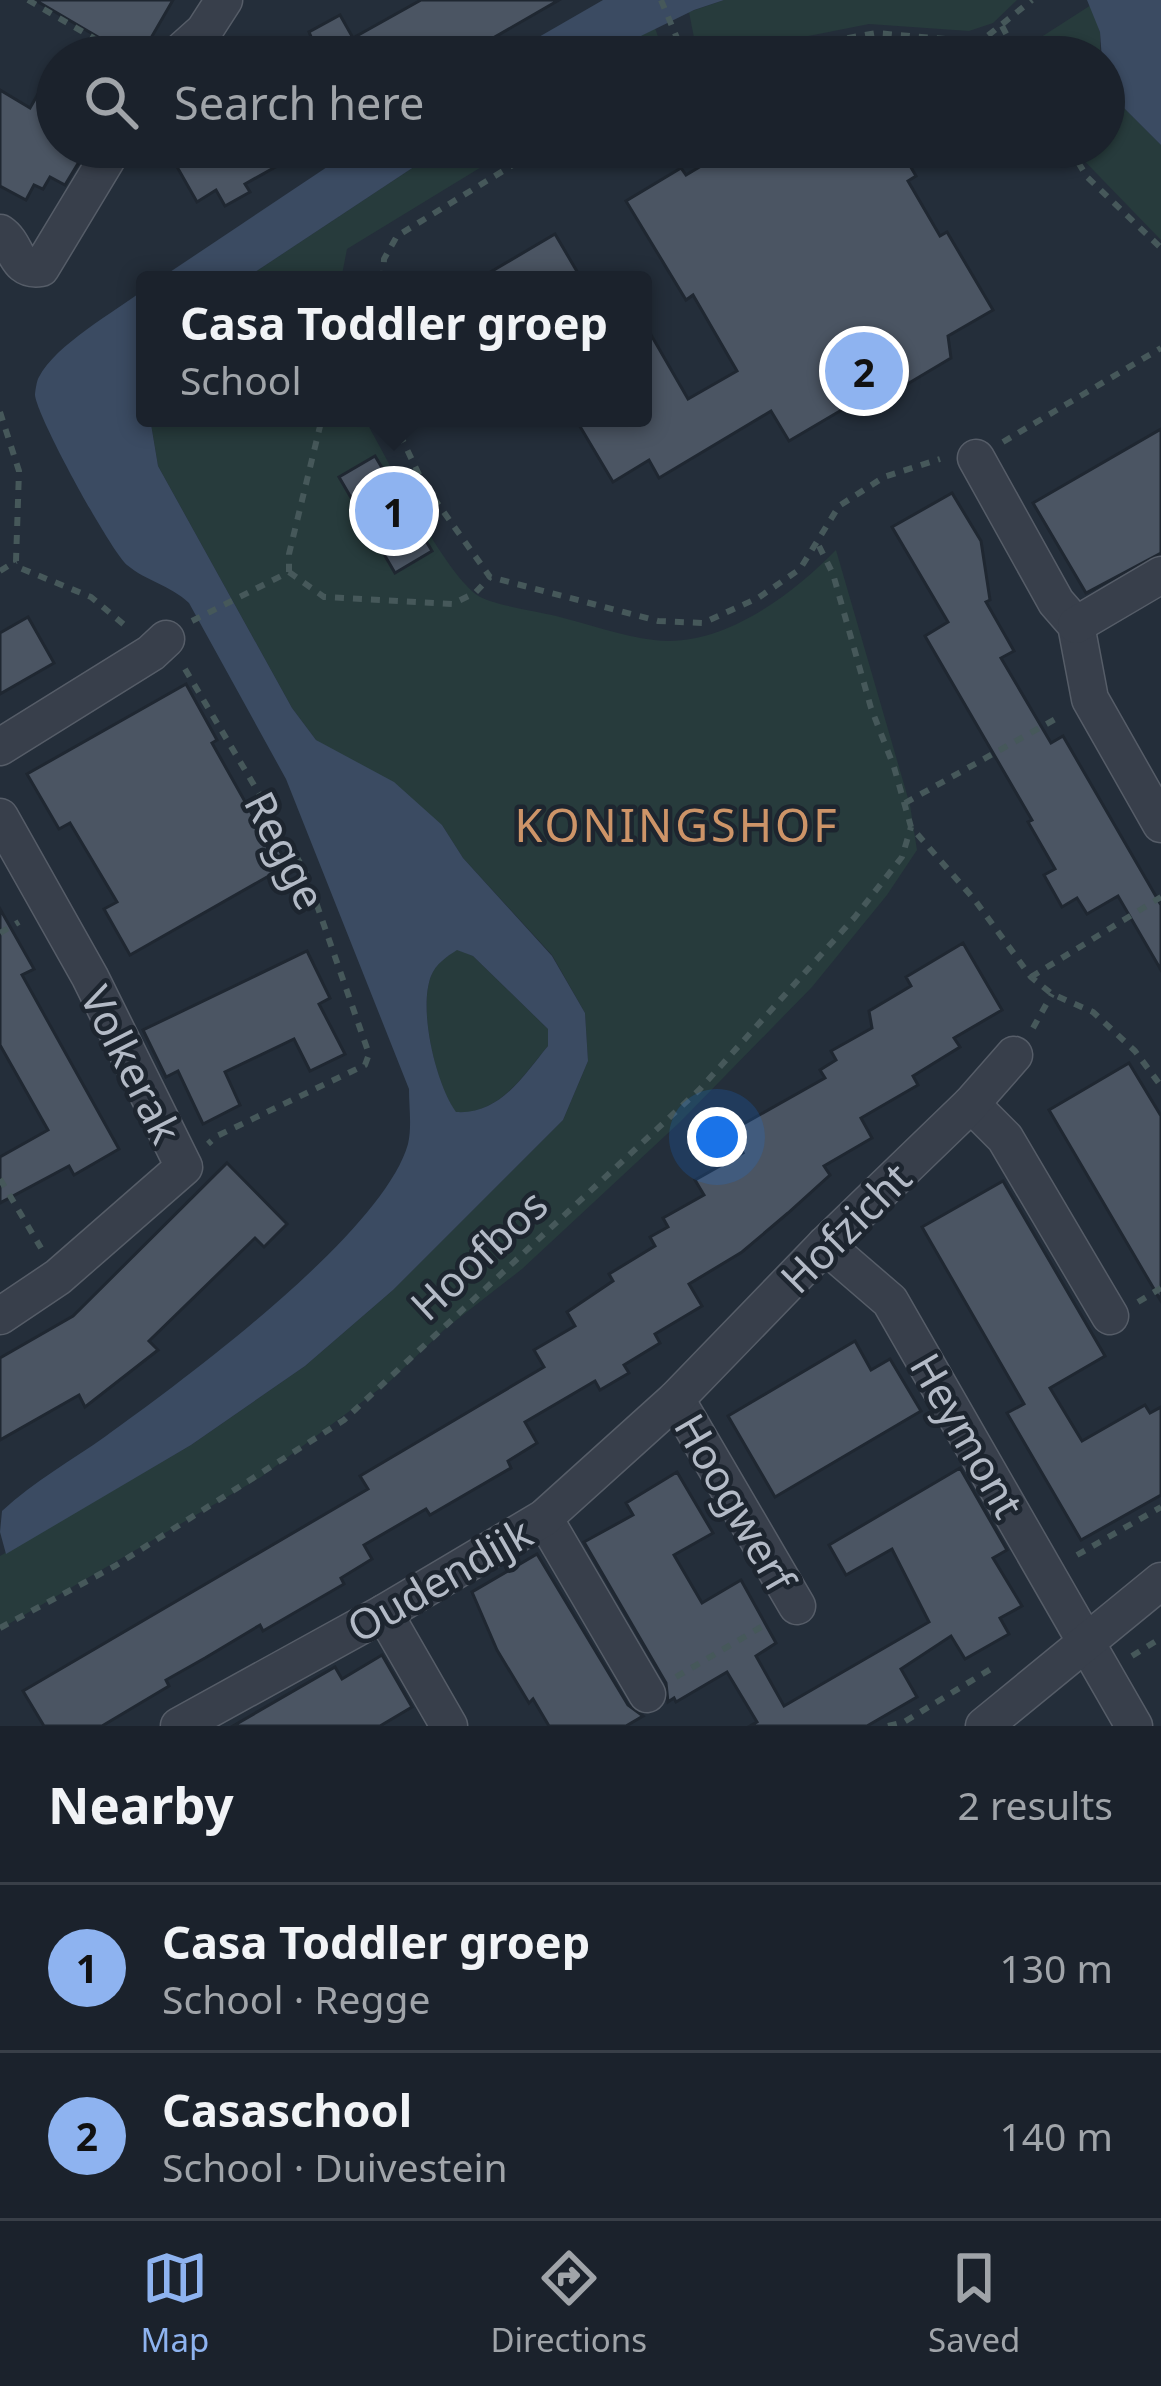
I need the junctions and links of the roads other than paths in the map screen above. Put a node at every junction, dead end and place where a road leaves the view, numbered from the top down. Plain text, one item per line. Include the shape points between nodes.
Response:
1 (224, 0) edge
2 (199, 36) edge
3 (101, 168) edge
4 (0, 233) edge
5 (976, 458) road end
6 (1161, 575) edge
7 (1076, 625) junction
8 (168, 638) road end
9 (0, 747) edge
10 (0, 817) edge
11 (1161, 824) edge
12 (1014, 1055) dead end
13 (971, 1104) junction
14 (825, 1245) junction
15 (0, 1316) edge
16 (1111, 1316) dead end
17 (676, 1399) junction
18 (544, 1518) junction
19 (1161, 1581) edge
20 (797, 1606) road end
21 (384, 1613) junction
22 (1087, 1643) junction
23 (646, 1694) road end
24 (196, 1721) edge
25 (449, 1726) edge
26 (984, 1726) edge
27 (1134, 1726) edge

1 - 2 street
3 - 4 street via 41,268 26,268
5 - 7 street
6 - 7 street
7 - 11 street via 1090,699
8 - 9 street
10 - 15 street, Volkerak via 184,1167 58,1277
12 - 13 street, Hofzicht
13 - 14 street, Hofzicht
13 - 16 street via 1005,1138
14 - 17 street, Hofzicht
14 - 22 street, Heymont via 890,1301
17 - 18 street, Oudendijk
17 - 20 street, Hoogwerf
18 - 21 street, Oudendijk
18 - 23 street
19 - 22 street
21 - 24 street, Oudendijk
21 - 25 street
22 - 26 street
22 - 27 street, Heymont

